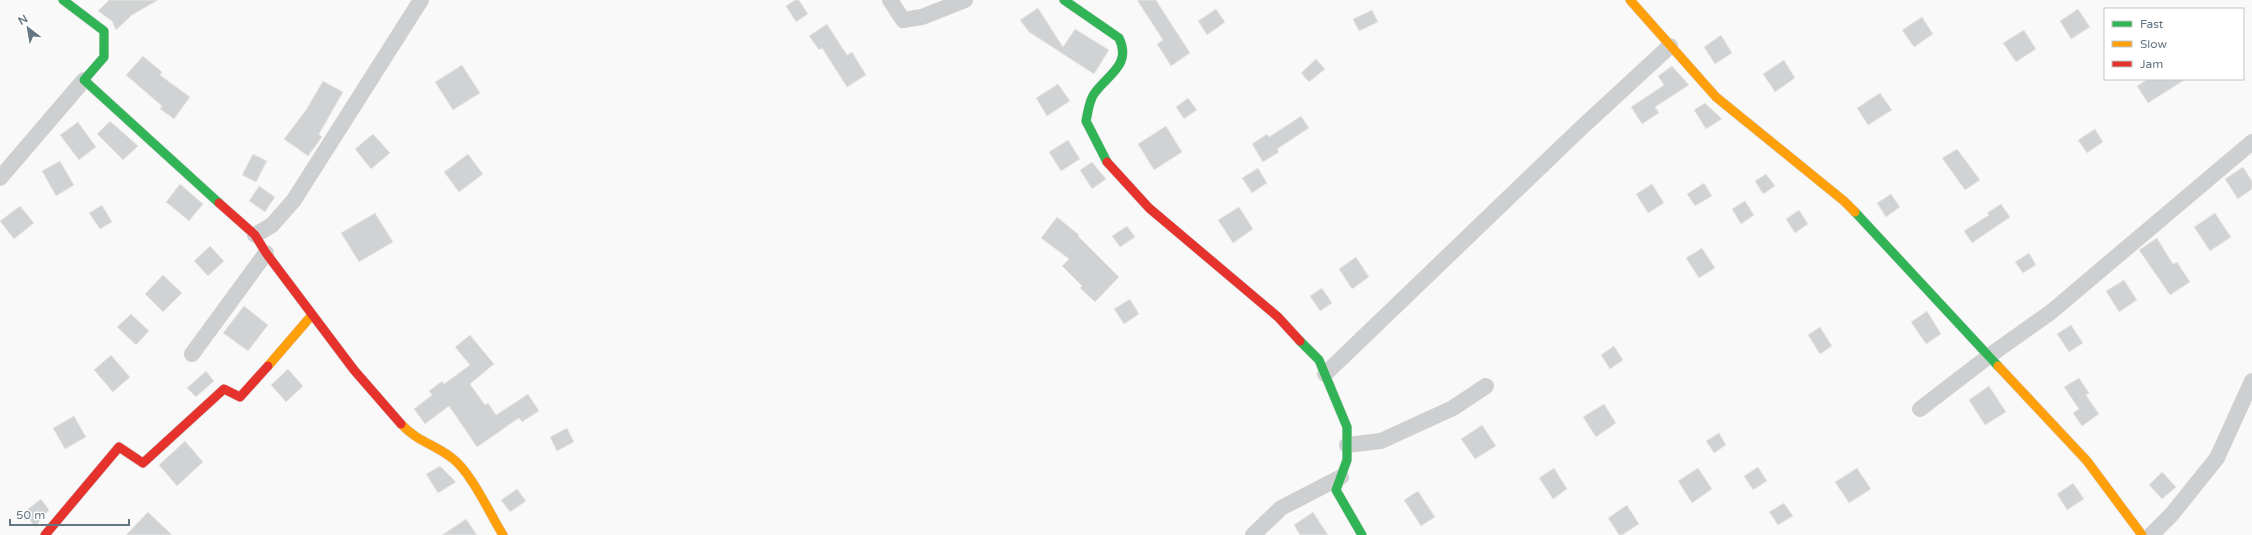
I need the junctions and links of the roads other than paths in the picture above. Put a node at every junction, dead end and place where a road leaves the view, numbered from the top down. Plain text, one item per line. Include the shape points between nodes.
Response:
1 (63, 0) edge
2 (421, 0) edge
3 (890, 0) edge
4 (965, 0) edge
5 (1064, 0) edge
6 (1630, 0) edge
7 (1670, 46) junction
8 (84, 80) junction
9 (2252, 142) edge
10 (0, 178) edge
11 (256, 235) junction
12 (266, 253) junction
13 (312, 315) junction
14 (192, 354) dead end
15 (1989, 356) junction
16 (1325, 374) junction
17 (2252, 381) edge
18 (1486, 386) dead end
19 (1920, 409) dead end
20 (1347, 445) junction
21 (1341, 476) junction
22 (45, 535) edge
23 (503, 535) edge
24 (1253, 535) edge
25 (1362, 535) edge
26 (2142, 535) edge
27 (2151, 535) edge

1 - 8 street via 104,31 104,57
2 - 11 street via 294,200 272,225
3 - 4 street via 903,20 922,17
5 - 16 street via 1118,38 1124,46 1124,60 1093,96 1086,121 1104,158 1149,208 1278,317 1319,360
6 - 7 street
7 - 15 street via 1716,97 1844,201
7 - 16 street
8 - 10 street
8 - 11 street
9 - 15 street via 2051,312
11 - 12 street
12 - 13 street
12 - 14 street
13 - 22 street via 240,397 224,389 143,463 119,448
13 - 23 street via 354,370 412,436 452,458 465,472
15 - 19 street
15 - 26 street via 2086,461
16 - 20 street via 1347,427
17 - 27 street via 2217,458 2172,514
18 - 20 street via 1454,408 1382,441
20 - 21 street via 1347,460
21 - 24 street via 1281,508
21 - 25 street via 1336,490

